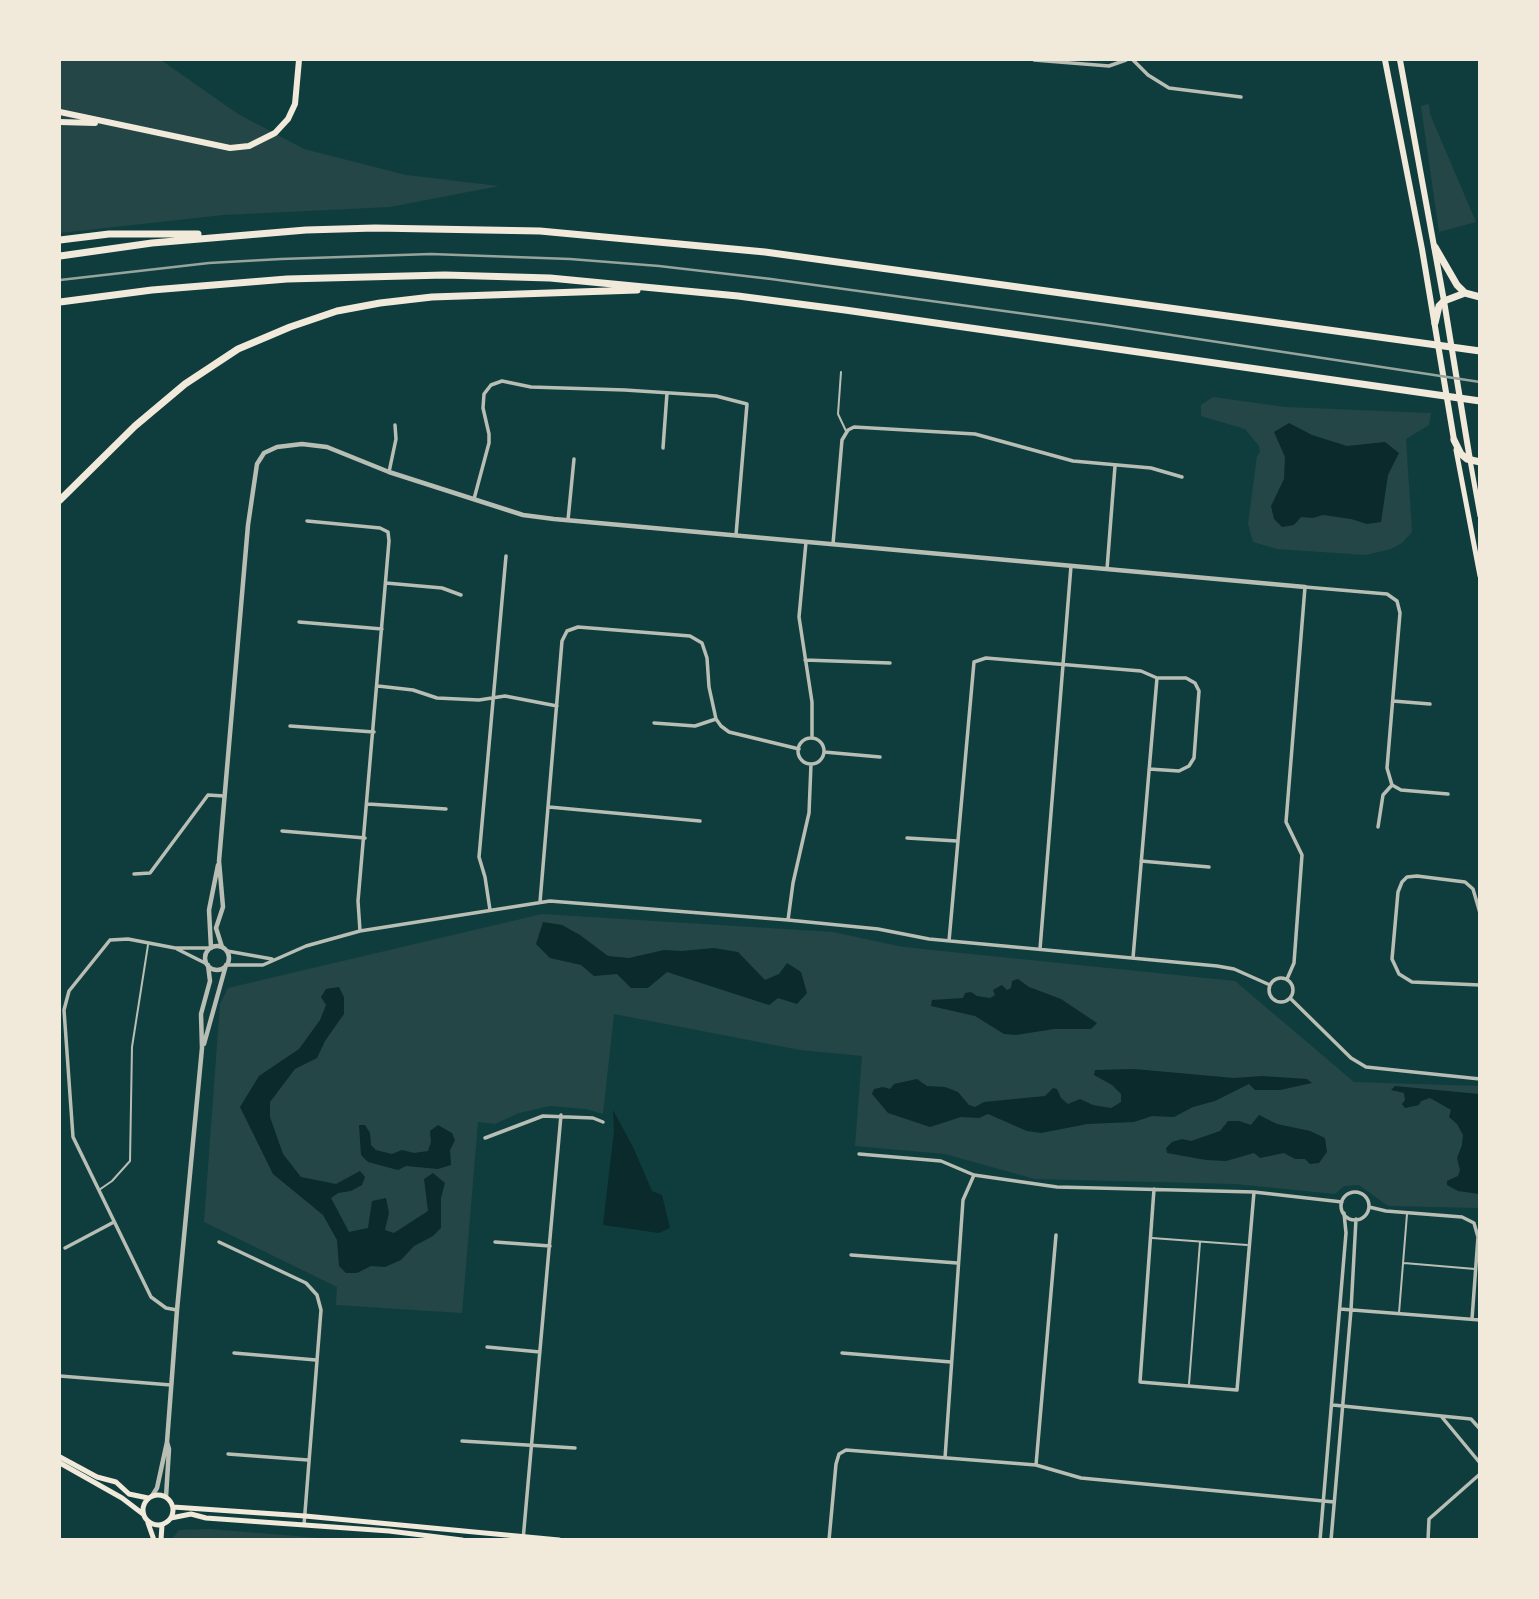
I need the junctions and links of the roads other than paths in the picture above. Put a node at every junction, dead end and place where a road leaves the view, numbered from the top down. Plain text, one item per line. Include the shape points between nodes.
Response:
1 (299, 60) edge
2 (1034, 60) edge
3 (1126, 60) edge
4 (1133, 60) edge
5 (1384, 60) edge
6 (1400, 60) edge
7 (1241, 97) dead end
8 (60, 112) edge
9 (60, 121) edge
10 (114, 124) junction
11 (239, 234) junction
12 (60, 240) edge
13 (1435, 247) junction
14 (60, 256) edge
15 (666, 289) junction
16 (1465, 293) junction
17 (1479, 298) edge
18 (1444, 301) junction
19 (60, 302) edge
20 (1435, 326) junction
21 (1479, 351) edge
22 (841, 372) dead end
23 (667, 393) junction
24 (1479, 401) edge
25 (395, 425) dead end
26 (847, 432) junction
27 (1454, 440) junction
28 (663, 448) dead end
29 (573, 459) dead end
30 (1470, 460) junction
31 (1479, 462) edge
32 (1115, 466) junction
33 (389, 472) junction
34 (1182, 477) dead end
35 (474, 499) junction
36 (60, 500) edge
37 (1479, 516) edge
38 (307, 521) dead end
39 (568, 521) junction
40 (736, 535) junction
41 (806, 542) junction
42 (833, 544) junction
43 (506, 556) dead end
44 (1070, 566) junction
45 (1107, 569) junction
46 (1479, 576) edge
47 (386, 583) junction
48 (1305, 587) junction
49 (461, 595) dead end
50 (299, 622) dead end
51 (382, 629) junction
52 (805, 660) junction
53 (890, 663) dead end
54 (1062, 664) junction
55 (1157, 678) junction
56 (378, 686) junction
57 (494, 697) junction
58 (1393, 701) junction
59 (1430, 704) dead end
60 (557, 706) junction
61 (716, 719) junction
62 (654, 723) dead end
63 (290, 726) dead end
64 (374, 732) junction
65 (812, 738) junction
66 (799, 749) junction
67 (824, 752) junction
68 (880, 757) dead end
69 (811, 764) junction
70 (1149, 769) junction
71 (1392, 785) junction
72 (1448, 794) dead end
73 (224, 796) junction
74 (368, 804) junction
75 (548, 807) junction
76 (446, 809) dead end
77 (700, 821) dead end
78 (1378, 827) dead end
79 (282, 831) dead end
80 (365, 838) junction
81 (907, 838) dead end
82 (957, 841) junction
83 (219, 861) junction
84 (1141, 861) junction
85 (1209, 867) dead end
86 (134, 874) dead end
87 (540, 902) junction
88 (490, 910) junction
89 (1479, 911) edge
90 (788, 919) junction
91 (360, 931) junction
92 (949, 941) junction
93 (148, 943) junction
94 (175, 948) junction
95 (210, 948) junction
96 (225, 949) junction
97 (1040, 949) junction
98 (1133, 958) junction
99 (274, 960) junction
100 (207, 964) junction
101 (226, 965) junction
102 (1287, 979) junction
103 (1270, 985) junction
104 (1479, 985) edge
105 (1290, 998) junction
106 (202, 1048) junction
107 (1479, 1079) edge
108 (561, 1115) junction
109 (603, 1122) dead end
110 (485, 1138) dead end
111 (859, 1154) dead end
112 (974, 1175) junction
113 (1154, 1189) junction
114 (98, 1191) junction
115 (1254, 1192) junction
116 (1342, 1202) junction
117 (1369, 1207) junction
118 (1344, 1213) junction
119 (1407, 1213) junction
120 (1356, 1219) junction
121 (114, 1222) junction
122 (1056, 1235) dead end
123 (1151, 1238) junction
124 (219, 1242) dead end
125 (495, 1242) dead end
126 (1200, 1242) junction
127 (1250, 1245) junction
128 (550, 1246) junction
129 (65, 1248) dead end
130 (851, 1255) dead end
131 (958, 1263) junction
132 (1402, 1263) junction
133 (1476, 1269) junction
134 (1340, 1309) junction
135 (177, 1310) junction
136 (1351, 1310) junction
137 (1399, 1314) junction
138 (1472, 1319) junction
139 (1479, 1320) edge
140 (487, 1347) dead end
141 (540, 1352) junction
142 (234, 1353) dead end
143 (842, 1353) dead end
144 (316, 1360) junction
145 (951, 1362) junction
146 (60, 1376) edge
147 (171, 1385) junction
148 (1189, 1386) junction
149 (1332, 1405) junction
150 (1342, 1406) junction
151 (1439, 1415) junction
152 (1479, 1429) edge
153 (167, 1441) junction
154 (462, 1441) dead end
155 (532, 1445) junction
156 (575, 1448) dead end
157 (228, 1454) dead end
158 (945, 1458) junction
159 (60, 1460) edge
160 (308, 1460) junction
161 (1479, 1463) edge
162 (1036, 1465) junction
163 (1479, 1474) edge
164 (150, 1497) junction
165 (166, 1497) junction
166 (1323, 1501) junction
167 (1334, 1502) junction
168 (173, 1507) junction
169 (143, 1514) junction
170 (305, 1516) junction
171 (171, 1518) junction
172 (147, 1521) junction
173 (162, 1525) junction
174 (304, 1525) junction
175 (524, 1538) edge
176 (154, 1539) edge
177 (161, 1539) edge
178 (462, 1539) edge
179 (559, 1539) edge
180 (829, 1539) edge
181 (1320, 1539) edge
182 (1331, 1539) edge
183 (1428, 1539) edge

1 - 10 main road via 295,104 288,120 256,145 230,148
2 - 3 street via 1110,66
4 - 7 street via 1169,88
5 - 20 main road
6 - 13 main road
8 - 10 main road
9 - 10 main road
11 - 12 highway via 109,234
11 - 14 highway
11 - 21 highway via 375,228 514,230 765,252
13 - 16 highway via 1450,277
13 - 18 main road
15 - 19 highway via 529,277 355,276 218,284
15 - 24 highway via 845,310
15 - 36 highway via 432,298 316,317 239,349 185,384
16 - 17 highway
16 - 18 highway
18 - 20 highway
18 - 30 main road
20 - 27 main road
22 - 26 lane via 838,414
23 - 28 street
23 - 35 street via 531,387 502,381 491,385 482,408 489,443
23 - 40 street via 716,396 747,404
25 - 33 street
26 - 32 street via 858,427 975,434 1073,461
26 - 42 street via 841,445
27 - 30 highway
27 - 46 main road
29 - 39 street
30 - 31 highway
30 - 37 main road
32 - 34 street via 1152,468
32 - 45 street
33 - 35 street
33 - 73 street via 327,447 302,444 268,450 260,459 248,526
35 - 39 street via 523,515
38 - 47 street via 388,532
39 - 40 street
40 - 41 street
41 - 42 street
41 - 52 street via 799,617
42 - 44 street
43 - 57 street
44 - 45 street
44 - 54 street
45 - 48 street
47 - 49 street via 442,588
47 - 51 street
48 - 58 street via 1387,594 1397,601
48 - 102 street via 1286,822 1303,855 1294,963
50 - 51 street
51 - 56 street
52 - 53 street
52 - 65 street
54 - 55 street via 1141,671
54 - 82 street via 986,658 974,662
54 - 97 street
55 - 70 street
55 - 70 street via 1186,678 1199,691 1194,758 1179,771
56 - 57 street via 461,700
56 - 64 street
57 - 60 street
57 - 88 street via 479,856
58 - 59 street
58 - 71 street via 1387,768
60 - 61 street via 562,641 567,631 578,627 690,636 702,643 707,658
60 - 75 street
61 - 62 street via 695,726
61 - 66 street via 729,732
63 - 64 street
64 - 74 street
65 - 66 street via 803,741
65 - 67 street via 820,741
66 - 69 street via 803,761
67 - 68 street
67 - 69 street via 820,761
69 - 90 street via 809,813
70 - 84 street
71 - 72 street via 1401,790
71 - 78 street via 1382,795
73 - 83 street
73 - 86 street via 208,795 150,873
74 - 76 street
74 - 80 street
75 - 77 street
75 - 87 street
79 - 80 street
80 - 91 street via 358,901
81 - 82 street
82 - 92 street
83 - 95 street via 209,910
83 - 96 street via 223,907 216,928
84 - 85 street
84 - 98 street
87 - 88 street
87 - 90 street
88 - 91 street
89 - 104 street via 1473,889 1465,881 1407,877 1398,892 1392,959 1399,974 1412,982
90 - 92 street
91 - 99 street
92 - 97 street
93 - 94 street
93 - 114 lane via 132,1047 130,1161
93 - 114 street via 110,940 69,991 64,1010 73,1137
94 - 95 street
94 - 100 street
95 - 96 street
95 - 100 street
96 - 99 street
96 - 101 street
97 - 98 street
98 - 103 street via 1225,967
99 - 101 street via 263,965
100 - 101 street via 216,969
100 - 106 street
101 - 106 street
102 - 103 street via 1279,978
102 - 105 street via 1293,990
103 - 105 street via 1274,1000 1283,1003
105 - 107 street via 1366,1067
106 - 135 street
108 - 109 street
108 - 110 street via 543,1116
108 - 128 street
111 - 112 street via 940,1161
112 - 113 street via 1057,1187
112 - 131 street via 963,1200
113 - 115 street
113 - 123 street
114 - 121 street
115 - 116 street
115 - 127 street
116 - 117 street via 1347,1195 1360,1192
116 - 118 street
117 - 119 street
117 - 120 street
118 - 120 street
118 - 134 street
119 - 132 lane
119 - 133 street via 1462,1217 1475,1223
120 - 136 street
121 - 129 street
121 - 135 street via 151,1297
122 - 162 street
123 - 126 lane
123 - 148 street via 1140,1381
124 - 144 street via 306,1283 317,1295 321,1310
125 - 128 street
126 - 127 lane
126 - 148 lane
127 - 148 street via 1237,1390
128 - 141 street
130 - 131 street
131 - 145 street
132 - 133 lane
132 - 137 lane
133 - 138 street
134 - 136 street
134 - 149 street
135 - 147 street
136 - 137 street
136 - 150 street
137 - 138 street
138 - 139 street
140 - 141 street
141 - 155 street
142 - 144 street
143 - 145 street
144 - 160 street
145 - 158 street
146 - 147 street
147 - 153 street
149 - 150 street
149 - 166 street
150 - 151 street
150 - 167 street
151 - 152 street via 1471,1419
151 - 161 street
153 - 164 street via 157,1488
153 - 165 street
154 - 155 street
155 - 156 street
155 - 175 street
157 - 160 street
158 - 162 street
158 - 180 street via 842,1451 836,1464
159 - 164 main road via 116,1482 129,1494
159 - 169 main road
160 - 170 street
162 - 166 street via 1081,1478
163 - 183 street via 1429,1518
164 - 165 main road
164 - 169 main road
165 - 168 main road
166 - 167 street
166 - 181 street
167 - 182 street
168 - 170 main road
168 - 171 main road
169 - 172 main road
170 - 174 street
170 - 175 main road
171 - 173 main road
171 - 174 main road via 191,1514
172 - 173 main road
172 - 176 main road
173 - 177 main road
174 - 178 main road
175 - 179 main road

